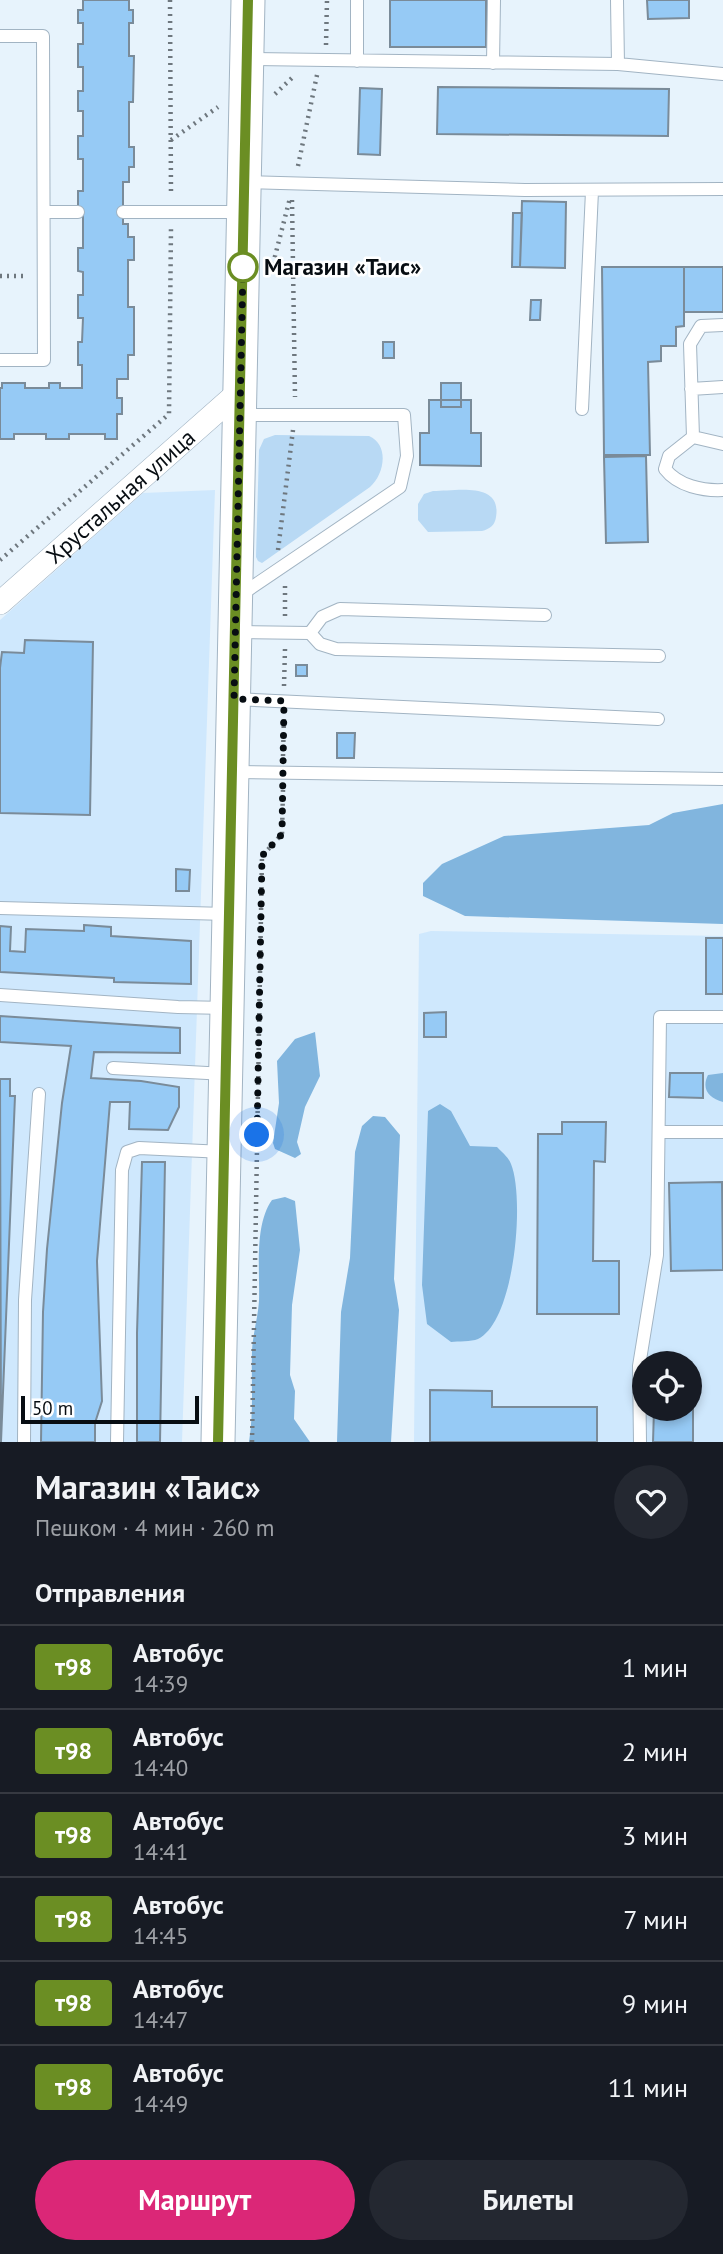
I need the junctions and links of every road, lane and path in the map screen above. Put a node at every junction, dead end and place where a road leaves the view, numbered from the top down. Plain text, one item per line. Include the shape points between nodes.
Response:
1 (170, 0) edge
2 (248, 0) edge
3 (327, 0) edge
4 (357, 0) edge
5 (494, 0) edge
6 (617, 0) edge
7 (0, 36) edge
8 (247, 60) junction
9 (326, 60) junction
10 (358, 61) junction
11 (493, 63) junction
12 (618, 64) junction
13 (723, 74) edge
14 (221, 104) dead end
15 (171, 141) junction
16 (723, 189) edge
17 (592, 191) junction
18 (291, 192) dead end
19 (245, 197) junction
20 (44, 212) junction
21 (78, 212) dead end
22 (123, 212) dead end
23 (171, 212) junction
24 (0, 276) edge
25 (44, 276) junction
26 (723, 325) edge
27 (0, 360) edge
28 (723, 387) edge
29 (691, 389) junction
30 (240, 403) junction
31 (582, 409) dead end
32 (295, 415) junction
33 (693, 437) junction
34 (723, 444) edge
35 (723, 490) edge
36 (0, 560) edge
37 (282, 567) junction
38 (236, 598) junction
39 (0, 603) edge
40 (545, 615) dead end
41 (236, 632) junction
42 (285, 632) junction
43 (310, 633) junction
44 (659, 656) dead end
45 (234, 699) junction
46 (284, 701) junction
47 (658, 719) dead end
48 (233, 772) junction
49 (283, 773) junction
50 (723, 779) edge
51 (0, 908) edge
52 (230, 914) junction
53 (0, 995) edge
54 (228, 1007) junction
55 (723, 1017) edge
56 (113, 1068) dead end
57 (226, 1074) junction
58 (39, 1094) dead end
59 (659, 1132) junction
60 (723, 1132) edge
61 (224, 1152) junction
62 (24, 1442) edge
63 (117, 1442) edge
64 (218, 1442) edge
65 (252, 1442) edge
66 (640, 1442) edge

1 - 15 path
2 - 8 street
3 - 9 path
4 - 10 lane
5 - 11 lane
6 - 12 lane
7 - 20 lane via 43,36
8 - 9 lane
8 - 19 street
9 - 10 lane
10 - 11 lane
11 - 12 lane
12 - 13 lane
14 - 15 path
15 - 23 path
16 - 17 lane
17 - 19 lane
17 - 31 lane
18 - 32 path
19 - 23 lane
19 - 30 street
20 - 21 lane
20 - 25 lane
22 - 23 lane
23 - 36 path via 169,414
24 - 25 path
25 - 27 lane via 44,360
26 - 29 lane via 701,326 690,344
28 - 29 lane
29 - 33 lane
30 - 32 lane
30 - 38 street
30 - 39 street, Хрустальная улица
32 - 37 path via 278,550
32 - 37 lane via 404,415 407,456 400,487
33 - 34 lane
33 - 35 lane via 668,456 665,469 671,478 706,491
37 - 38 lane
37 - 42 path
38 - 41 street
40 - 43 lane via 340,608 321,617
41 - 42 lane
41 - 45 street
42 - 43 lane
42 - 46 path
43 - 44 lane via 320,644 335,649
45 - 46 lane
45 - 48 street
46 - 47 lane
46 - 49 path
48 - 49 lane
48 - 52 street
49 - 50 lane
49 - 65 path via 282,834 262,856
51 - 52 lane
52 - 54 street
53 - 54 lane
54 - 57 street
55 - 59 lane via 660,1017
56 - 57 lane
57 - 61 street
58 - 62 lane via 25,1300
59 - 60 lane
59 - 66 lane via 657,1255 639,1366
61 - 63 lane via 139,1148 127,1152 122,1170
61 - 64 street

